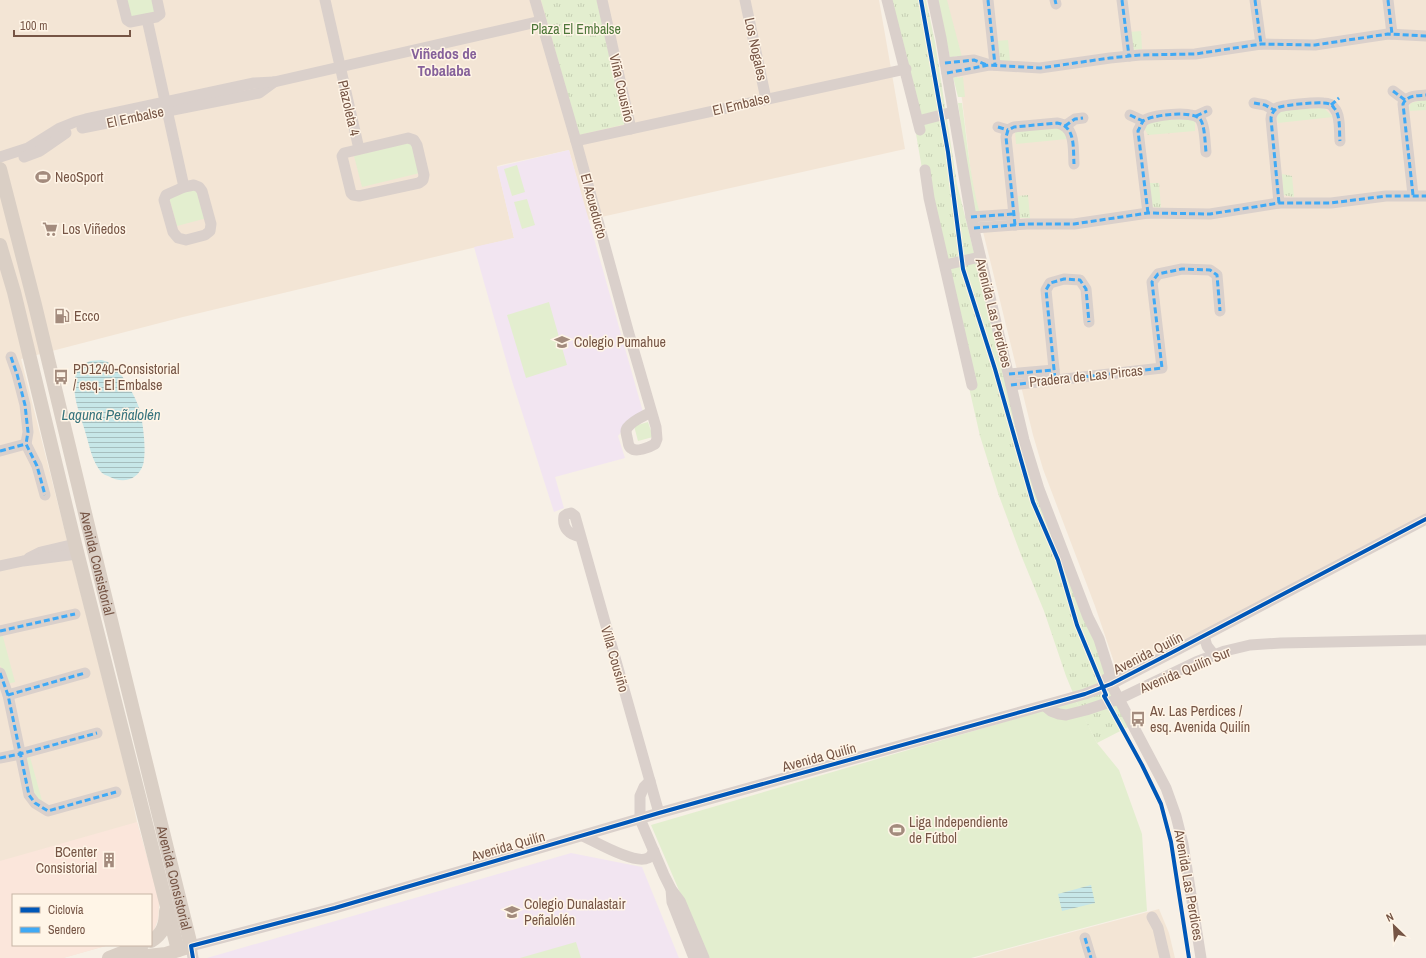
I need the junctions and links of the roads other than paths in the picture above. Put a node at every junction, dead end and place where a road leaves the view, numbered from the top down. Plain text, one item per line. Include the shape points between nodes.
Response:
1 (122, 0) edge
2 (157, 0) edge
3 (325, 0) edge
4 (535, 0) edge
5 (602, 0) edge
6 (745, 0) edge
7 (887, 0) edge
8 (933, 0) edge
9 (988, 0) edge
10 (1122, 0) edge
11 (1255, 0) edge
12 (1388, 0) edge
13 (146, 19) junction
14 (541, 21) junction
15 (1392, 34) junction
16 (1426, 36) edge
17 (1261, 44) junction
18 (1128, 56) junction
19 (987, 66) junction
20 (340, 68) junction
21 (906, 69) junction
22 (950, 69) junction
23 (1393, 92) dead end
24 (1426, 95) edge
25 (766, 99) junction
26 (1405, 100) junction
27 (1254, 103) dead end
28 (166, 106) junction
29 (1274, 110) junction
30 (1207, 111) dead end
31 (953, 112) junction
32 (1130, 115) dead end
33 (1196, 116) junction
34 (1083, 118) dead end
35 (1143, 121) junction
36 (1066, 126) junction
37 (631, 129) junction
38 (576, 141) junction
39 (1340, 141) dead end
40 (359, 149) junction
41 (1206, 152) dead end
42 (0, 157) edge
43 (0, 164) edge
44 (1074, 164) dead end
45 (0, 169) edge
46 (925, 170) dead end
47 (184, 187) junction
48 (1413, 195) junction
49 (1426, 196) edge
50 (4, 202) edge
51 (1279, 203) junction
52 (1148, 213) junction
53 (971, 217) junction
54 (1014, 220) junction
55 (974, 228) junction
56 (0, 245) edge
57 (980, 257) junction
58 (945, 265) junction
59 (1220, 312) dead end
60 (1089, 322) dead end
61 (11, 357) dead end
62 (1055, 374) junction
63 (1010, 380) junction
64 (972, 385) dead end
65 (652, 412) dead end
66 (66, 433) junction
67 (49, 436) junction
68 (26, 444) junction
69 (0, 451) edge
70 (45, 495) dead end
71 (1426, 519) edge
72 (581, 537) dead end
73 (76, 549) junction
74 (0, 566) edge
75 (75, 614) dead end
76 (0, 631) edge
77 (1204, 636) junction
78 (1426, 640) edge
79 (1190, 644) junction
80 (1214, 655) junction
81 (1196, 662) junction
82 (0, 673) edge
83 (85, 673) dead end
84 (1111, 684) junction
85 (8, 695) junction
86 (1119, 699) junction
87 (1046, 706) junction
88 (97, 733) dead end
89 (140, 739) junction
90 (125, 742) junction
91 (20, 754) junction
92 (0, 758) edge
93 (650, 781) junction
94 (143, 783) junction
95 (116, 792) dead end
96 (659, 813) junction
97 (640, 819) junction
98 (583, 836) junction
99 (654, 851) junction
100 (639, 860) junction
101 (664, 875) junction
102 (671, 890) junction
103 (166, 901) junction
104 (1152, 916) dead end
105 (1085, 938) dead end
106 (152, 940) edge
107 (139, 946) edge
108 (186, 953) edge
109 (152, 957) edge
110 (109, 958) edge
111 (129, 958) edge
112 (694, 958) edge
113 (704, 958) edge
114 (1091, 958) edge
115 (1165, 958) edge
116 (1201, 958) edge

1 - 13 street via 127,20 130,22
2 - 13 street via 160,14
3 - 20 street, Plazoleta 4
4 - 14 street, El Acueducto
5 - 37 street, Viña Cousiño
6 - 25 street, Los Nogales
7 - 21 street
8 - 22 street, Avenida Las Perdices
9 - 19 street
10 - 18 street
11 - 17 street
12 - 15 street
13 - 28 street
14 - 20 street, El Embalse
14 - 38 street, El Acueducto
15 - 16 street
15 - 17 street via 1315,45
17 - 18 street via 1194,54
18 - 19 street via 1040,68
19 - 22 street via 974,60
20 - 28 street, El Embalse via 274,82 259,93
20 - 40 street, Plazoleta 4
21 - 25 street, El Embalse
21 - 31 street via 919,126
22 - 31 street, Avenida Las Perdices
23 - 26 street
24 - 26 street
25 - 37 street, El Embalse
26 - 48 street via 1403,104
27 - 29 street
28 - 42 street, El Embalse via 75,122 28,148
28 - 43 street, El Embalse via 73,130 40,151
28 - 47 street
29 - 39 street via 1283,106 1335,102
29 - 51 street via 1271,119
30 - 33 street
31 - 53 street, Avenida Las Perdices
32 - 35 street
33 - 35 street via 1187,114 1152,117
33 - 41 street via 1202,123
34 - 36 street via 1075,119
35 - 52 street via 1138,131
36 - 44 street via 1072,137
36 - 54 street via 1057,123 1003,128
37 - 38 street, El Embalse
38 - 65 street, El Acueducto
40 - 40 street via 346,152 342,156 353,196 419,184 423,180 424,175 414,140 408,138
45 - 50 main road, Avenida Consistorial
46 - 58 street
47 - 47 street via 166,195 164,200 173,232 178,238 186,240 205,235 210,231 211,224 202,191 199,187
48 - 49 street
48 - 51 street via 1331,203
50 - 66 main road, Avenida Consistorial via 33,298
51 - 52 street via 1210,214
52 - 54 street via 1074,224
53 - 54 street
53 - 55 street, Avenida Las Perdices
54 - 55 street
55 - 57 street, Avenida Las Perdices
56 - 67 main road, Avenida Consistorial
57 - 58 street
57 - 63 street, Avenida Las Perdices
58 - 64 street
59 - 62 street, Pradera de Las Pircas via 1217,275 1210,270 1182,269 1158,274 1152,282 1162,368
60 - 62 street via 1086,289 1080,280 1050,283 1046,290
61 - 68 street via 25,405 28,432
62 - 63 street, Pradera de Las Pircas
63 - 84 street, Avenida Las Perdices via 1022,434 1038,484 1088,617 1102,669
66 - 67 main road via 58,441
66 - 89 main road, Avenida Consistorial
67 - 73 main road, Avenida Consistorial
68 - 69 street
68 - 70 street via 37,466
71 - 77 street, Avenida Quilín
72 - 93 street, Villa Cousiño
73 - 74 street via 41,552 23,561
73 - 90 main road, Avenida Consistorial
75 - 76 street
77 - 79 street, Avenida Quilín
77 - 80 street via 1207,646
78 - 80 street, Avenida Quilín Sur via 1264,643
79 - 81 street via 1195,651
79 - 84 street, Avenida Quilín
80 - 81 street, Avenida Quilín Sur
81 - 86 street, Avenida Quilín Sur
82 - 85 street
83 - 85 street
84 - 86 street, Avenida Las Perdices
84 - 87 street, Avenida Quilín via 1070,700
85 - 91 street
86 - 87 street, Avenida Quilín Sur via 1066,715 1058,714
86 - 116 street, Avenida Las Perdices via 1166,788 1176,816 1183,844
87 - 96 street, Avenida Quilín
88 - 91 street
89 - 90 main road via 134,745
89 - 94 main road, Avenida Consistorial
90 - 94 main road, Avenida Consistorial
91 - 92 street
91 - 95 street via 29,795 35,803 48,811
93 - 96 street, Villa Cousiño
93 - 97 street via 640,796
94 - 103 main road, Avenida Consistorial
94 - 108 main road, Avenida Consistorial
96 - 97 street, Avenida Quilín
97 - 98 street, Avenida Quilín
97 - 99 street
98 - 100 street via 615,852
98 - 108 street, Avenida Quilín
99 - 100 street via 649,858
99 - 101 street
100 - 101 street
101 - 102 street
102 - 112 street via 672,902
102 - 113 street via 680,900
103 - 106 main road via 164,928
103 - 108 main road, Avenida Consistorial
104 - 115 street via 1158,928
105 - 114 street
107 - 110 main road
108 - 109 main road, Avenida Quilín
109 - 111 main road, Avenida Quilín

